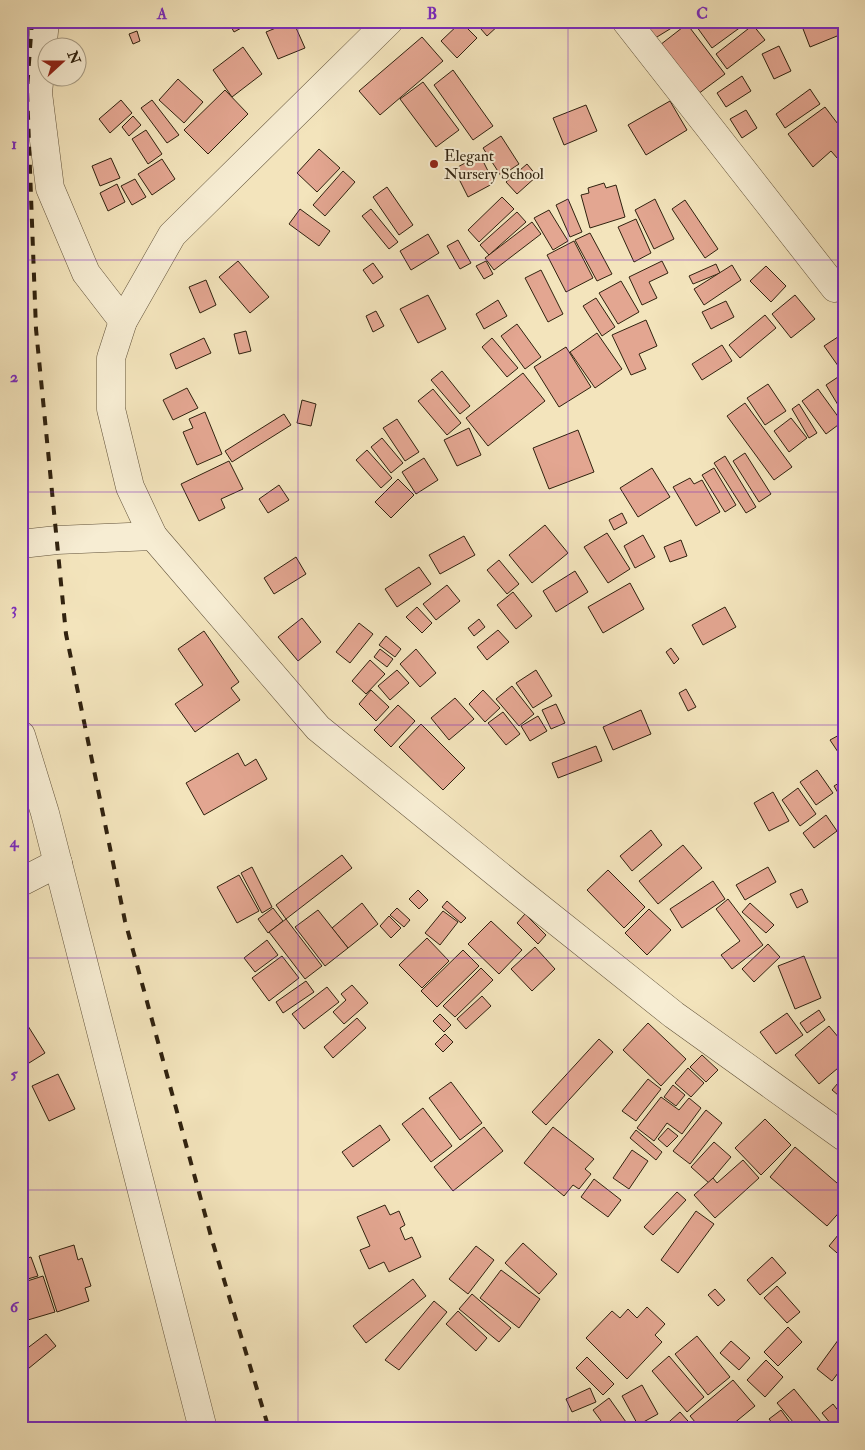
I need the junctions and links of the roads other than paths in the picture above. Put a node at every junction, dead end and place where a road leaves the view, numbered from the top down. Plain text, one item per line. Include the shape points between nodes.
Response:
1 (45, 21) edge
2 (389, 21) edge
3 (626, 21) edge
4 (835, 288) dead end
5 (123, 321) junction
6 (153, 536) junction
7 (21, 544) edge
8 (21, 735) edge
9 (58, 863) junction
10 (21, 882) edge
11 (844, 1137) edge
12 (203, 1429) edge

1 - 5 street via 38,92 50,188 86,274
2 - 5 street via 172,235
3 - 4 street
5 - 6 street via 111,358 111,409 130,487
6 - 7 street
6 - 11 street via 318,728 674,1015
8 - 9 street
9 - 10 street
9 - 12 street

